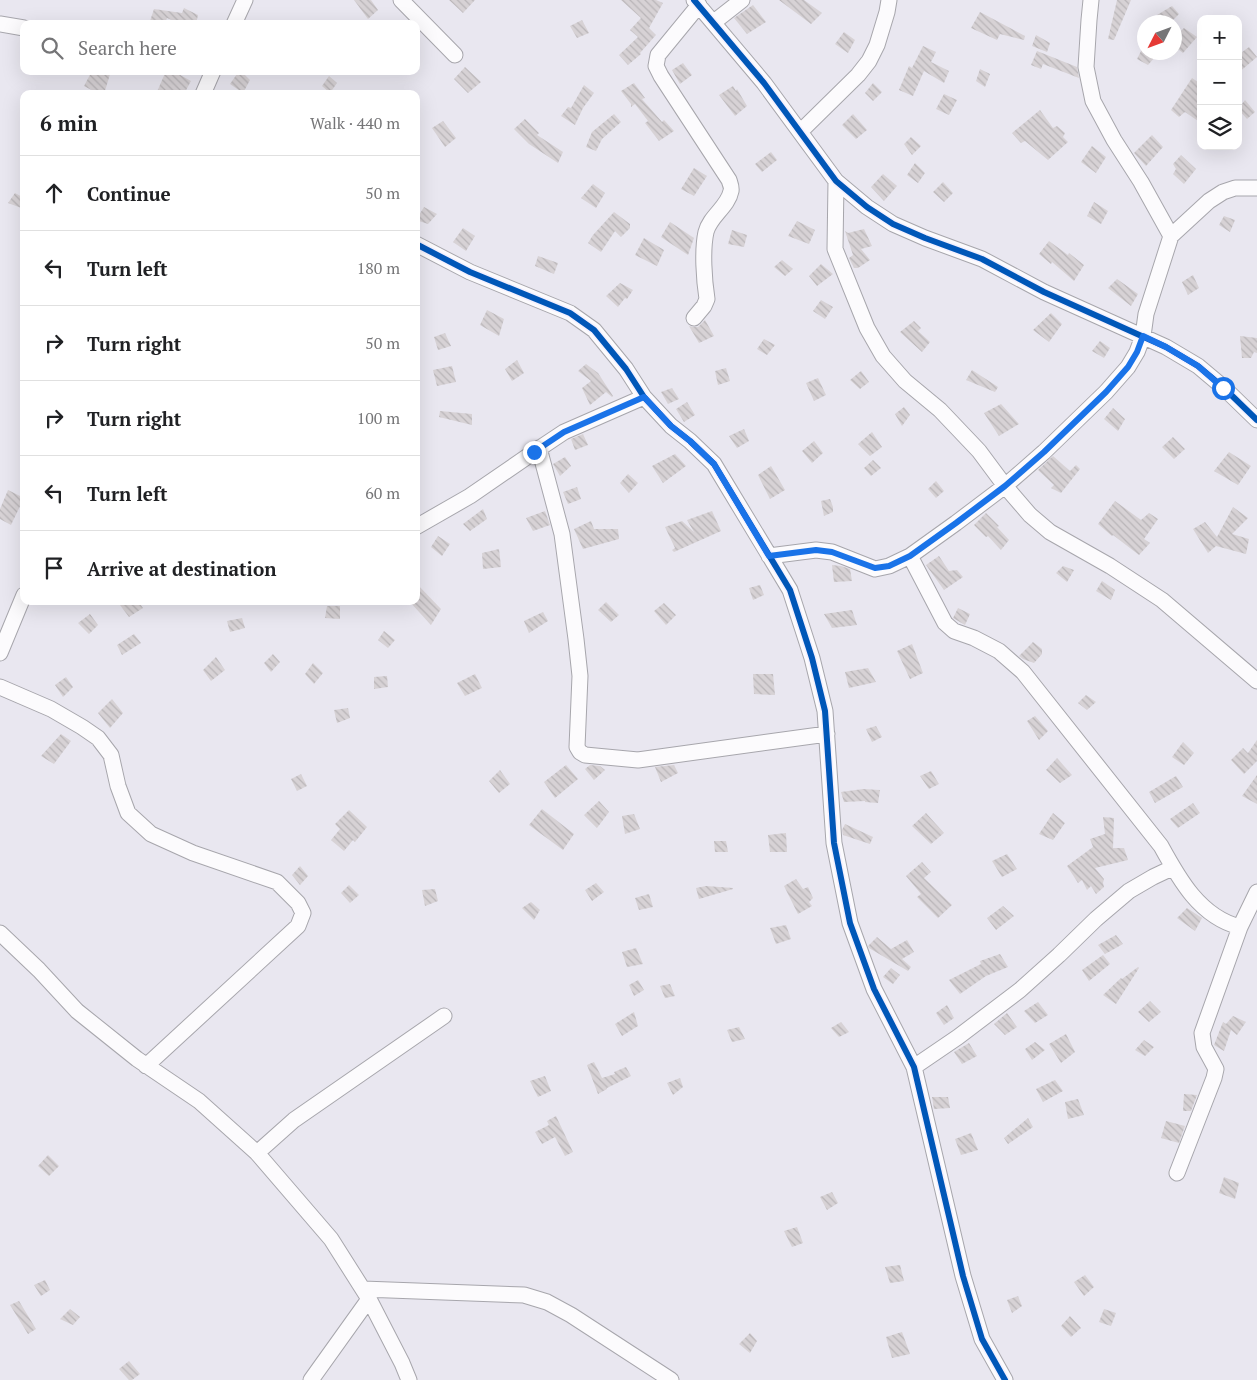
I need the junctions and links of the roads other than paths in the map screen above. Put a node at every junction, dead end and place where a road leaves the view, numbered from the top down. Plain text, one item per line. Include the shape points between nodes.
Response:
1 (245, 0) edge
2 (401, 0) edge
3 (742, 0) edge
4 (889, 0) edge
5 (1091, 0) edge
6 (696, 3) edge
7 (236, 20) edge
8 (714, 22) junction
9 (0, 24) edge
10 (20, 27) edge
11 (455, 55) dead end
12 (212, 75) edge
13 (207, 90) edge
14 (800, 132) junction
15 (836, 181) junction
16 (1257, 188) edge
17 (1171, 236) junction
18 (420, 246) edge
19 (694, 318) dead end
20 (1143, 336) junction
21 (644, 397) junction
22 (1257, 420) edge
23 (539, 448) junction
24 (1005, 486) junction
25 (420, 525) edge
26 (769, 556) junction
27 (910, 556) junction
28 (20, 605) edge
29 (0, 653) edge
30 (1257, 681) edge
31 (0, 687) edge
32 (827, 734) junction
33 (1172, 868) junction
34 (1257, 892) edge
35 (1240, 927) junction
36 (0, 932) edge
37 (444, 1016) dead end
38 (146, 1066) junction
39 (914, 1066) junction
40 (257, 1153) junction
41 (1176, 1173) dead end
42 (366, 1294) junction
43 (311, 1380) edge
44 (409, 1380) edge
45 (671, 1380) edge
46 (1005, 1380) edge

1 - 7 street
2 - 11 street
3 - 8 street
4 - 14 street via 877,45 869,61
5 - 17 street via 1086,67 1093,101
6 - 8 street
6 - 19 street via 658,55 656,66 730,180 731,191 724,206 706,230 707,299
8 - 14 street
9 - 10 street
12 - 13 street
14 - 15 street
15 - 20 street via 893,224 982,260
15 - 24 street via 835,249 867,328 883,356 979,451
16 - 17 street via 1235,188 1223,192
17 - 20 street via 1146,314
18 - 21 street via 470,272 570,313 594,330
20 - 22 street via 1198,366
20 - 24 street via 1128,367 1106,392
21 - 23 street via 564,432
21 - 26 street via 714,464
23 - 25 street via 470,496
23 - 32 street via 562,534 580,676 577,748 580,752 638,760
24 - 27 street
24 - 30 street via 1050,532 1162,600
26 - 27 street via 816,550 832,552 875,568 889,566
26 - 32 street via 790,590 812,658
27 - 33 street via 945,623 954,631 1000,651 1023,672 1161,846
28 - 29 street
31 - 38 street via 51,709 98,738 111,755 128,813 151,834 277,882 298,903 303,913 298,926
32 - 39 street via 834,844 850,923 874,989
33 - 35 street via 1192,896 1213,914
33 - 39 street via 1130,891 1020,990
34 - 35 street
35 - 41 street via 1202,1033 1204,1047 1216,1069 1214,1078
36 - 38 street via 77,1011
37 - 40 street via 294,1120
38 - 40 street via 199,1101
39 - 46 street via 963,1276 982,1339
40 - 42 street via 331,1239
42 - 43 street
42 - 44 street
42 - 45 street via 524,1295 571,1314

